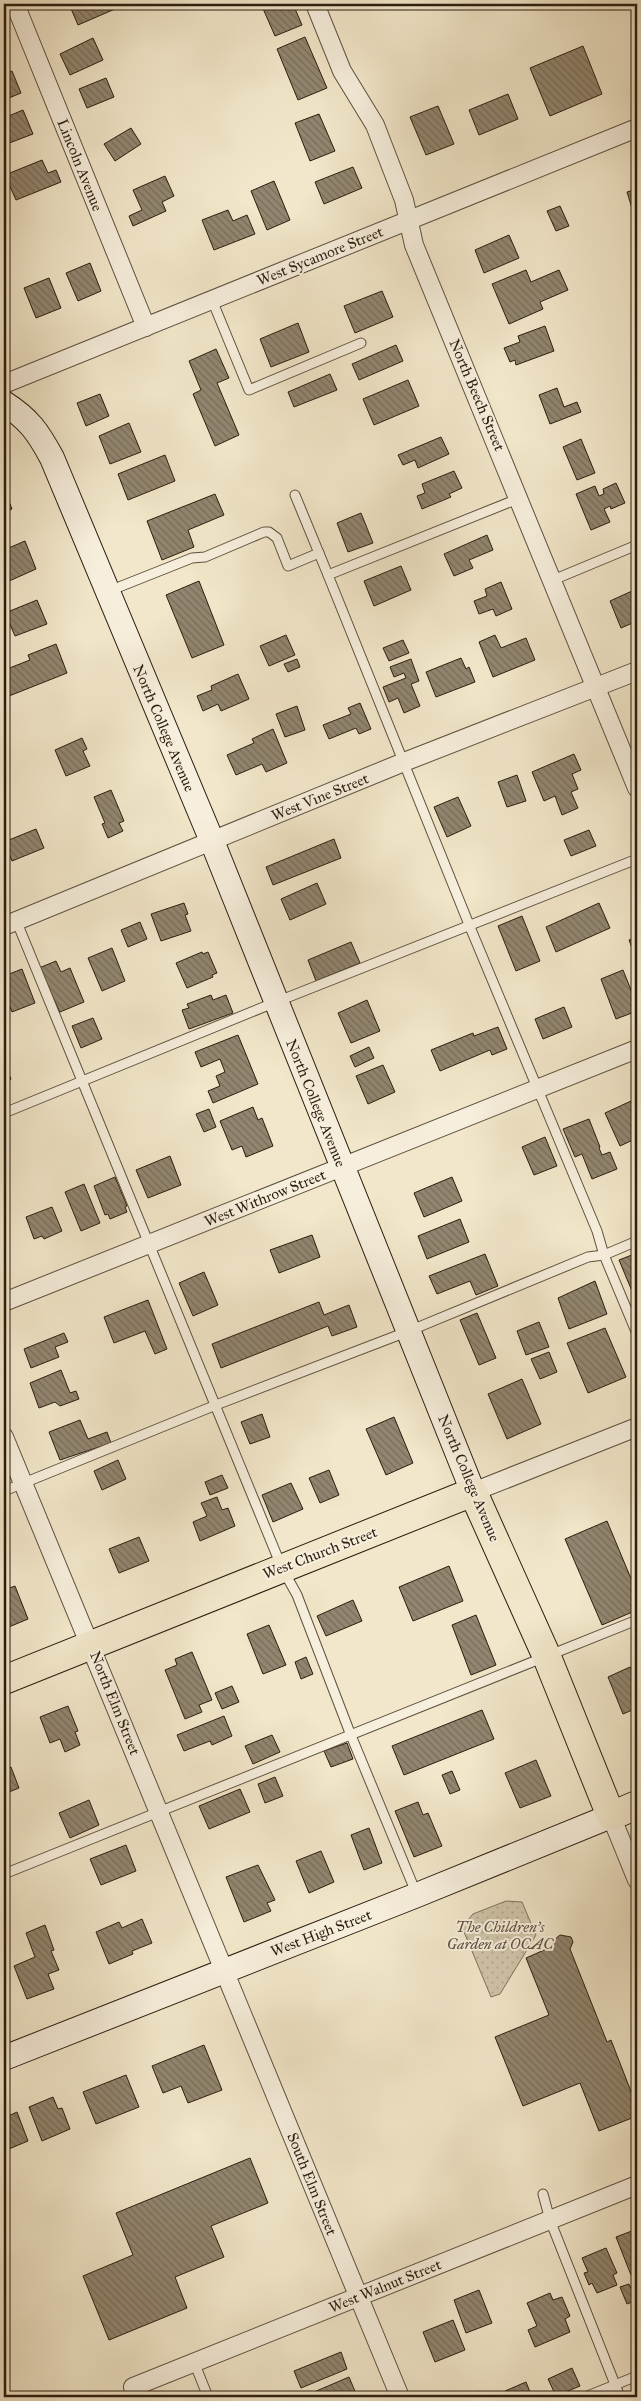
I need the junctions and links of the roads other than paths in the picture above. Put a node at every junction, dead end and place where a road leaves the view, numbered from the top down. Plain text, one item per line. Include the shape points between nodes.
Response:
1 (15, 4) edge
2 (315, 4) edge
3 (637, 128) edge
4 (409, 220) junction
5 (212, 300) junction
6 (146, 326) junction
7 (361, 343) dead end
8 (4, 384) edge
9 (4, 403) edge
10 (295, 495) dead end
11 (520, 498) junction
12 (637, 545) edge
13 (319, 553) junction
14 (328, 575) junction
15 (553, 580) junction
16 (107, 592) junction
17 (637, 671) edge
18 (597, 688) junction
19 (404, 762) junction
20 (637, 788) edge
21 (212, 841) junction
22 (637, 859) edge
23 (10, 923) edge
24 (470, 927) junction
25 (276, 1002) junction
26 (637, 1049) edge
27 (83, 1081) junction
28 (537, 1089) junction
29 (4, 1113) edge
30 (341, 1167) junction
31 (637, 1241) edge
32 (150, 1244) junction
33 (604, 1255) junction
34 (4, 1302) edge
35 (409, 1331) junction
36 (637, 1334) edge
37 (216, 1405) junction
38 (637, 1426) edge
39 (4, 1437) edge
40 (22, 1483) junction
41 (4, 1491) edge
42 (473, 1492) junction
43 (282, 1568) junction
44 (637, 1620) edge
45 (91, 1645) junction
46 (547, 1657) junction
47 (4, 1680) edge
48 (350, 1733) junction
49 (637, 1805) edge
50 (160, 1811) junction
51 (611, 1816) junction
52 (4, 1874) edge
53 (637, 1880) edge
54 (417, 1895) junction
55 (224, 1970) junction
56 (4, 2058) edge
57 (637, 2185) edge
58 (542, 2194) dead end
59 (550, 2220) junction
60 (358, 2296) junction
61 (194, 2362) junction
62 (637, 2376) edge
63 (615, 2385) junction
64 (133, 2387) dead end
65 (208, 2397) edge
66 (400, 2397) edge
67 (586, 2397) edge
68 (620, 2397) edge

1 - 6 street, Lincoln Avenue
2 - 4 street, North Beech Street via 342,71 375,125
3 - 4 street, West Sycamore Street
4 - 5 street, West Sycamore Street
4 - 11 street, North Beech Street via 414,245
5 - 6 street, West Sycamore Street
5 - 7 lane via 248,390
6 - 8 street, West Sycamore Street
9 - 16 street, North College Avenue via 23,415 38,432 52,458
10 - 13 lane
11 - 14 lane
11 - 15 street, North Beech Street
12 - 15 lane
13 - 14 lane
13 - 16 lane via 288,566 277,538 264,532
14 - 19 lane
15 - 18 street, North Beech Street
16 - 21 street, North College Avenue
17 - 18 street, West Vine Street
18 - 19 street, West Vine Street
18 - 20 street, North Beech Street
19 - 21 street, West Vine Street
19 - 24 lane
21 - 23 street, West Vine Street
21 - 25 street, North College Avenue
22 - 24 lane
23 - 27 lane
24 - 25 lane
24 - 28 lane
25 - 27 lane
25 - 30 street, North College Avenue
26 - 28 street, West Withrow Street
27 - 29 lane
27 - 32 lane
28 - 30 street, West Withrow Street
28 - 33 lane
30 - 32 street, West Withrow Street
30 - 35 street, North College Avenue
31 - 33 lane
32 - 34 street, West Withrow Street
32 - 37 lane
33 - 35 lane via 588,1257
33 - 36 lane
35 - 37 lane
35 - 42 street, North College Avenue
37 - 40 lane
37 - 43 lane
38 - 42 street, West Church Street
39 - 40 street, North Elm Street
40 - 41 lane
40 - 45 street, North Elm Street
42 - 43 highway, West Church Street
42 - 46 highway, North College Avenue
43 - 45 highway, West Church Street
43 - 48 lane via 297,1595
44 - 46 lane
45 - 47 highway, West Church Street
45 - 50 street, North Elm Street
46 - 48 lane
46 - 51 highway, North College Avenue
48 - 50 lane
48 - 54 lane
49 - 51 highway, West High Street
50 - 52 lane
50 - 55 street, North Elm Street
51 - 53 street
51 - 54 street, West High Street
54 - 55 street, West High Street
55 - 56 street, West High Street
55 - 60 street, South Elm Street
57 - 59 street, West Walnut Street
58 - 59 lane
59 - 60 street, West Walnut Street
59 - 63 lane
60 - 61 street, West Walnut Street
60 - 66 street, South Elm Street
61 - 64 street, West Walnut Street
61 - 65 lane
62 - 63 lane
63 - 67 lane
63 - 68 lane

